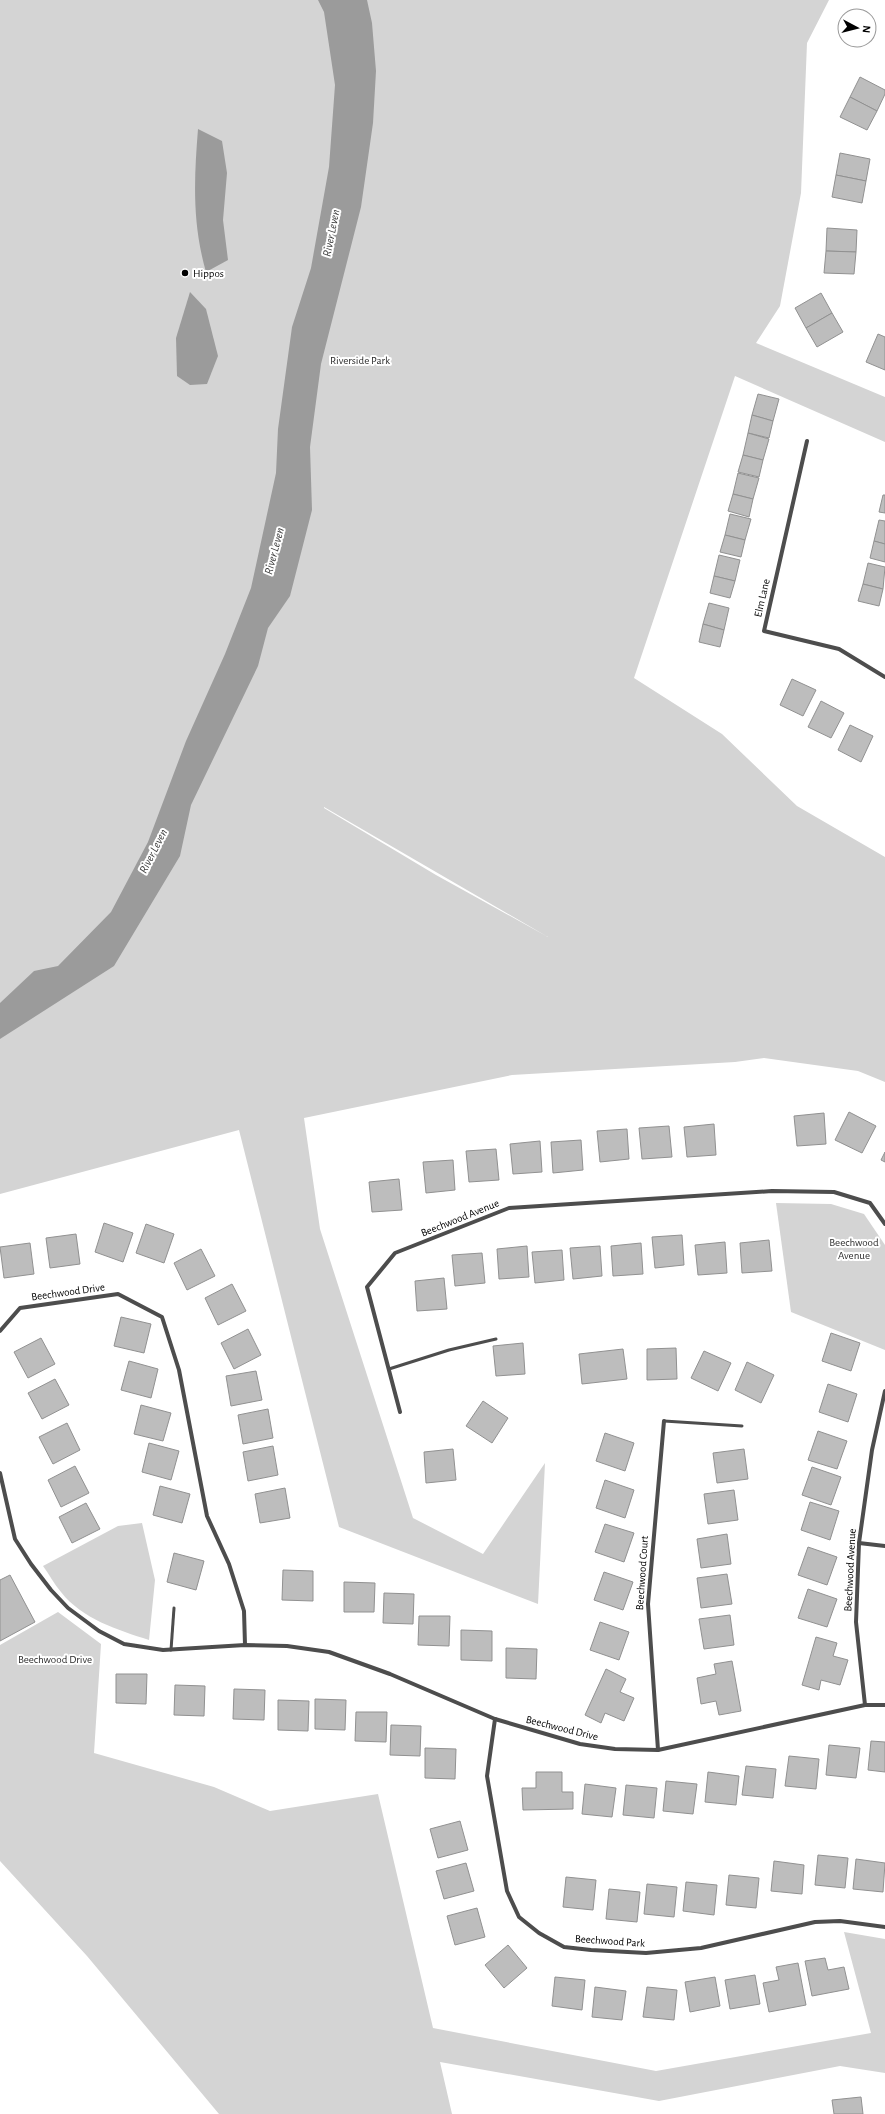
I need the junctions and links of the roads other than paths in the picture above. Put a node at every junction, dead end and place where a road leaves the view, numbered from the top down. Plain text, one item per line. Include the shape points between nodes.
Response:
1 (807, 441) dead end
2 (885, 677) edge
3 (885, 1224) edge
4 (0, 1331) edge
5 (496, 1339) dead end
6 (389, 1369) junction
7 (885, 1391) edge
8 (400, 1412) dead end
9 (664, 1421) joint
10 (742, 1426) dead end
11 (0, 1473) edge
12 (859, 1543) junction
13 (885, 1546) edge
14 (174, 1608) dead end
15 (245, 1645) junction
16 (171, 1650) junction
17 (865, 1705) junction
18 (885, 1705) edge
19 (495, 1719) junction
20 (658, 1750) junction
21 (885, 1927) edge

1 - 2 street, Elm Lane via 764,631 839,649
3 - 6 street, Beechwood Avenue via 870,1203 834,1192 772,1192 509,1208 396,1253 367,1287
4 - 15 street, Beechwood Drive via 20,1308 118,1294 162,1317 179,1370 208,1516 229,1564 244,1611
5 - 6 lane via 449,1350
6 - 8 street, Beechwood Avenue
7 - 12 street, Beechwood Avenue via 872,1450
9 - 10 lane
9 - 20 street, Beechwood Court via 648,1604
11 - 16 street, Beechwood Drive via 16,1539 31,1564 68,1608 99,1631 124,1644
12 - 13 street
12 - 17 street, Beechwood Avenue via 856,1622
14 - 16 lane
15 - 16 street, Beechwood Drive
15 - 19 street, Beechwood Drive via 287,1646 329,1652 390,1674
17 - 18 street, Beechwood Drive
17 - 20 street, Beechwood Drive
19 - 20 street, Beechwood Drive via 580,1744 615,1749
19 - 21 street, Beechwood Park via 487,1776 507,1891 519,1917 545,1937 564,1947 646,1953 701,1948 816,1922 840,1921

